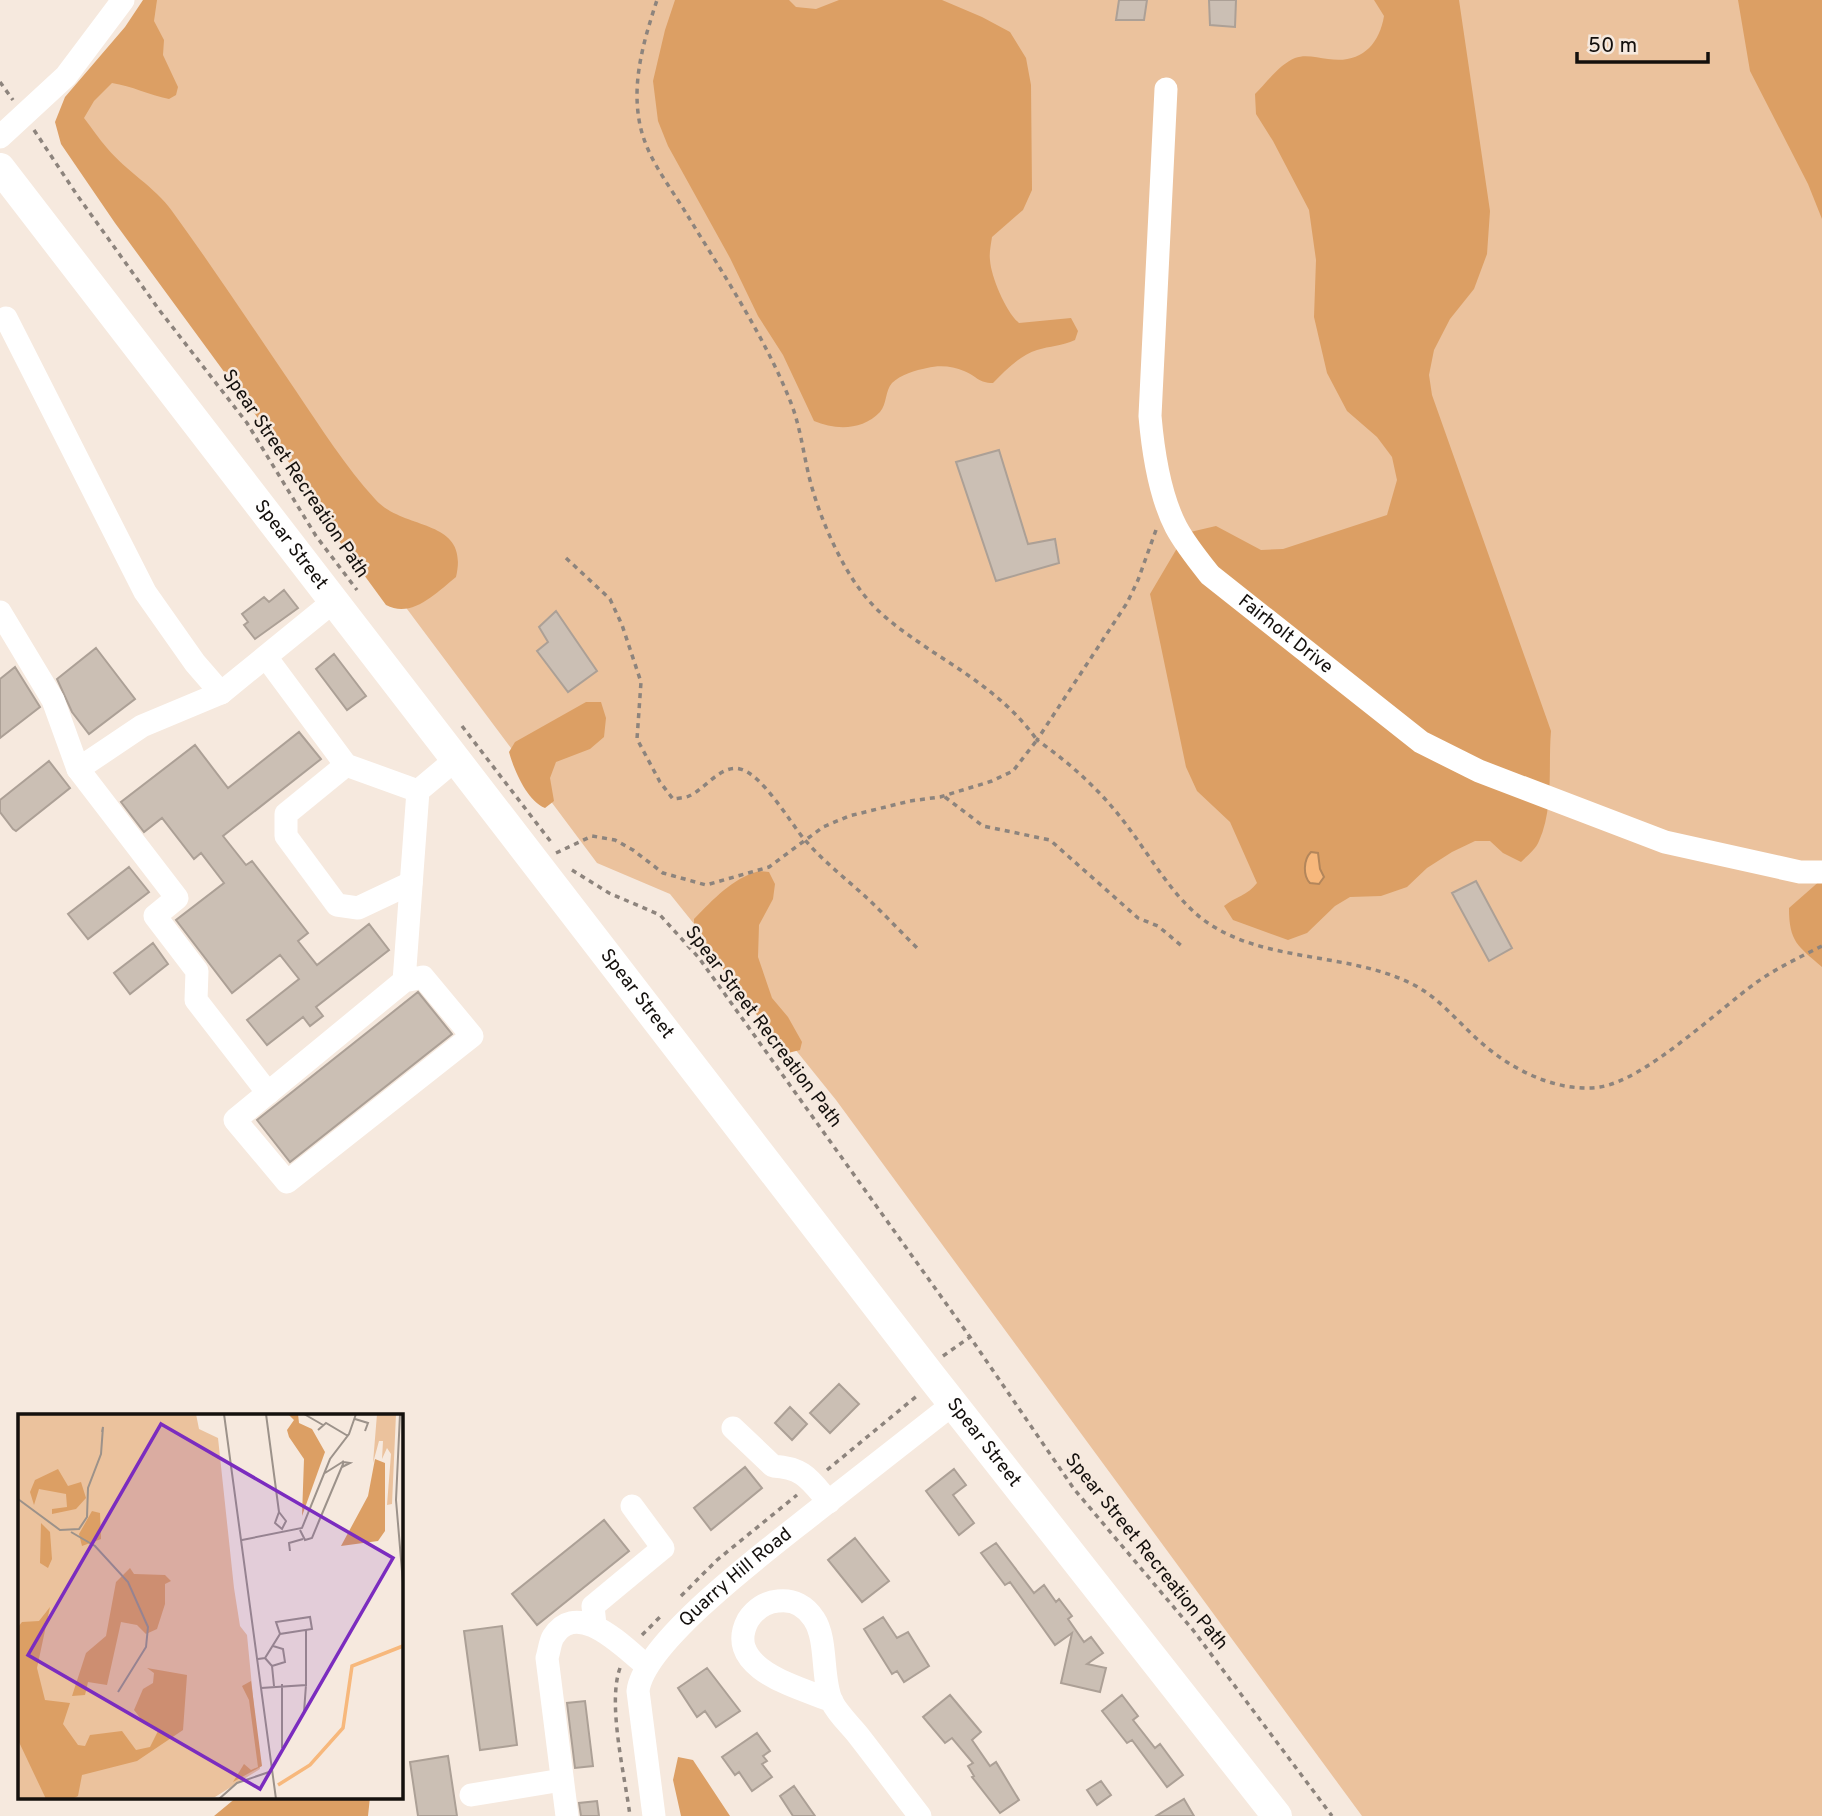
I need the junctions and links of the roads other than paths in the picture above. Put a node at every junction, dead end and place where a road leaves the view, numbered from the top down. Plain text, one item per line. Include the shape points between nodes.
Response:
1 (123, 0) edge
2 (1166, 89) dead end
3 (0, 137) edge
4 (0, 168) edge
5 (5, 318) dead end
6 (334, 601) junction
7 (0, 612) edge
8 (266, 657) junction
9 (221, 694) junction
10 (455, 760) junction
11 (346, 765) junction
12 (78, 769) junction
13 (418, 791) junction
14 (1822, 872) edge
15 (411, 883) junction
16 (404, 981) junction
17 (268, 1093) junction
18 (953, 1404) junction
19 (733, 1428) dead end
20 (829, 1502) junction
21 (632, 1506) dead end
22 (595, 1625) junction
23 (647, 1666) junction
24 (832, 1701) junction
25 (562, 1780) junction
26 (471, 1795) dead end
27 (567, 1816) edge
28 (654, 1816) edge
29 (920, 1816) edge
30 (1277, 1816) edge

1 - 3 street via 66,76
2 - 14 street, Fairholt Drive via 1150,416 1153,448 1175,526 1210,575 1421,742 1479,771 1665,842 1800,872
4 - 6 main road, Spear Street
5 - 9 street via 145,592
6 - 8 street
6 - 10 main road, Spear Street
7 - 12 street via 53,700
8 - 9 street
8 - 11 street
9 - 12 street via 142,726
10 - 13 street
10 - 18 main road, Spear Street via 553,859
11 - 13 street
11 - 15 street via 286,814 286,836 337,905 358,908
12 - 17 street via 177,898 155,916 197,971 196,1000
13 - 15 street
15 - 16 street
16 - 17 street
16 - 17 street via 424,977 472,1036 287,1182 235,1120
18 - 20 street, Quarry Hill Road
18 - 30 main road, Spear Street
19 - 20 street via 773,1466 794,1468
20 - 23 street, Quarry Hill Road via 729,1582
21 - 22 street via 663,1548 593,1606
22 - 23 street
22 - 25 street via 576,1622 563,1628 553,1637 547,1658
23 - 28 street, Quarry Hill Road via 638,1691
24 - 24 street via 756,1667 749,1658 744,1634 753,1613 786,1600 797,1603 816,1620
24 - 29 street
25 - 26 street
25 - 27 street

